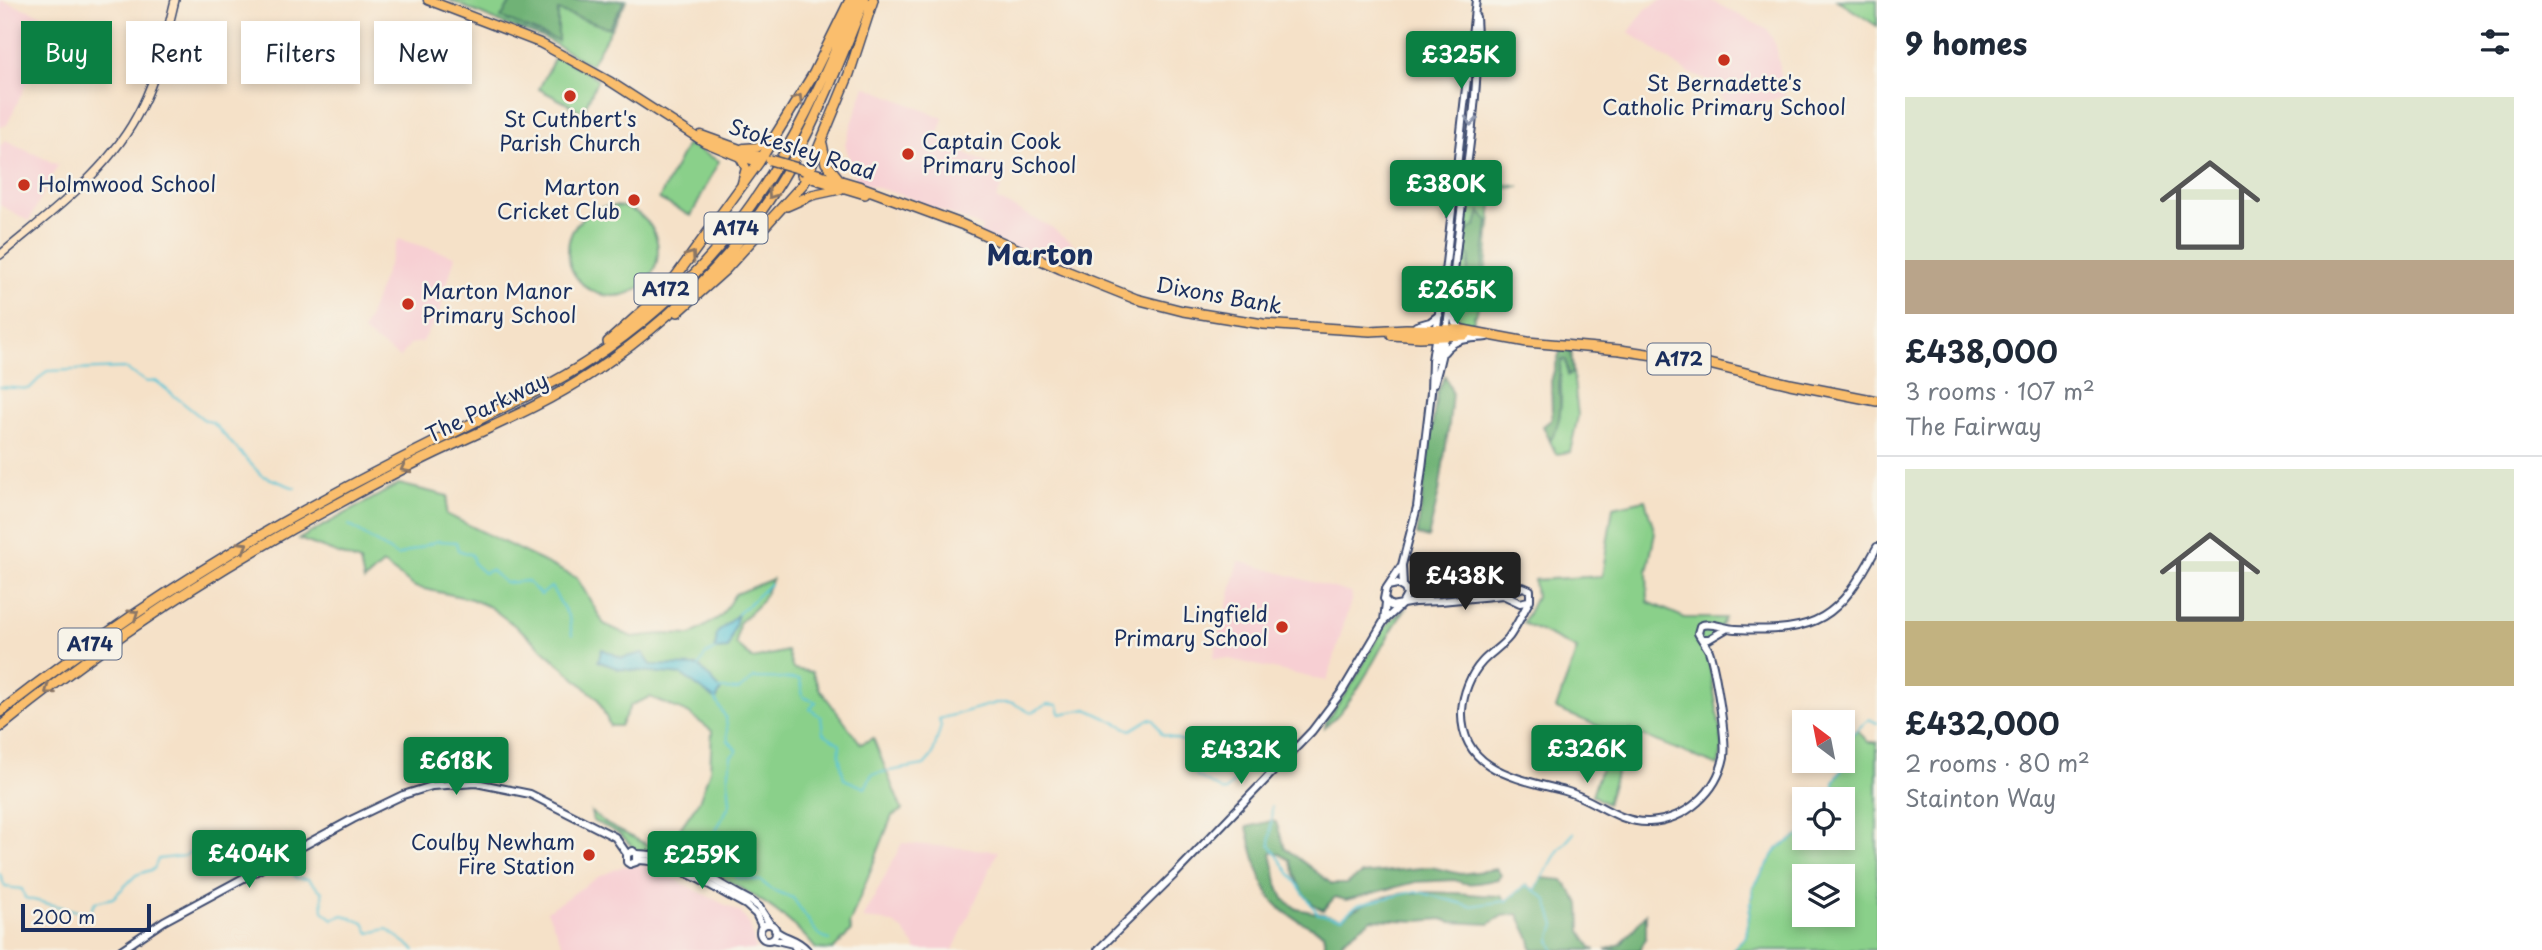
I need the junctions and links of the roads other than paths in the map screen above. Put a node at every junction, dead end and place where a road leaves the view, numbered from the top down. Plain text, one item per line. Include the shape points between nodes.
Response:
1 (175, 0) edge
2 (428, 0) edge
3 (850, 0) edge
4 (856, 0) edge
5 (864, 0) edge
6 (873, 0) edge
7 (1476, 2) edge
8 (688, 131) junction
9 (774, 137) junction
10 (822, 143) junction
11 (734, 148) junction
12 (740, 157) junction
13 (765, 161) junction
14 (805, 173) junction
15 (843, 184) junction
16 (741, 186) junction
17 (783, 207) junction
18 (0, 255) edge
19 (1450, 304) junction
20 (1438, 315) junction
21 (1406, 329) junction
22 (1463, 330) junction
23 (1378, 332) junction
24 (1441, 332) junction
25 (1420, 337) junction
26 (1491, 337) junction
27 (1442, 354) junction
28 (1432, 363) junction
29 (596, 370) junction
30 (537, 390) junction
31 (1432, 392) junction
32 (1877, 401) edge
33 (1877, 547) edge
34 (1402, 565) junction
35 (1388, 586) junction
36 (1404, 588) junction
37 (1516, 590) junction
38 (1503, 594) junction
39 (1530, 600) junction
40 (1428, 601) junction
41 (1517, 601) junction
42 (1386, 602) junction
43 (1401, 605) junction
44 (1520, 614) junction
45 (1384, 621) junction
46 (1711, 625) junction
47 (1726, 629) junction
48 (1712, 637) junction
49 (1702, 639) junction
50 (1709, 653) junction
51 (0, 712) edge
52 (0, 727) edge
53 (627, 854) junction
54 (637, 857) junction
55 (769, 927) junction
56 (772, 939) junction
57 (121, 950) edge
58 (797, 950) edge
59 (807, 950) edge
60 (1098, 950) edge

1 - 18 main road via 158,68 122,141 87,181
2 - 8 main road, Stokesley Road / A172 via 556,51
9 -> 3 highway
4 - 30 highway, The Parkway / A174 via 794,140 718,249 680,289 625,335
5 -> 29 highway, The Parkway / A174 via 815,120 752,223 679,304
6 - 10 highway
7 -> 19 street via 1475,85
7 - 20 street
8 - 11 main road, Stokesley Road / A172
8 - 12 main road, Stokesley Road / A172
9 - 11 main road via 758,147
9 - 13 highway
10 - 14 highway
10 - 15 highway via 826,163
11 - 13 main road, Stokesley Road / A172
12 - 13 main road, Stokesley Road / A172
12 - 16 main road via 746,168
13 - 14 highway, Stokesley Road / A172, bridge
13 - 16 highway, A172
14 - 15 highway, A172
14 - 17 highway, A174
15 - 17 highway, A174
15 - 23 highway, Dixons Bank / A172 via 961,224 1136,299 1240,321
30 -> 16 highway, A172 via 593,353 649,306
17 - 29 highway, A174 via 695,298 622,356
19 - 22 street via 1455,323
19 - 24 street
20 - 21 street, A172
20 - 24 street
21 - 23 highway, Dixons Bank / A172
21 - 24 highway, Dixons Bank / A172
22 - 24 highway, Dixons Bank / A172
22 - 26 highway, Dixons Bank / A172
23 - 25 highway, Dixons Bank / A172
24 - 25 highway, Dixons Bank / A172
24 - 26 highway, Dixons Bank / A172
24 - 27 street
24 - 28 street
25 - 28 street via 1427,343
26 - 27 street via 1459,340
26 - 32 highway, Dixons Bank / A172 via 1701,362
27 - 31 street
28 - 31 street
29 -> 52 highway, The Parkway / A174 via 539,404 416,462 276,537 137,627
51 -> 30 highway, The Parkway / A174 via 135,613 219,560 365,477
31 - 34 street via 1417,508
33 - 47 street via 1858,582 1834,609 1803,626 1767,631
34 - 35 street
34 - 36 street
35 - 36 street
35 - 42 street
36 - 40 street
36 - 43 street via 1407,596
37 - 38 street
37 - 39 street via 1528,588
37 - 41 street
38 - 40 street
38 - 41 street
39 - 41 street
39 - 44 street
40 - 43 street
41 - 44 street
42 - 43 street
42 - 45 street
43 - 45 street
44 - 50 street via 1508,637 1481,662 1469,682 1462,711 1472,748 1503,774 1569,792 1635,821 1662,820 1685,812 1718,775 1726,742
45 - 60 street via 1312,731
46 - 47 street
46 - 48 street
46 - 49 street via 1698,628
47 - 48 street
48 - 49 street
48 - 50 street
49 - 50 street
53 - 54 street via 630,851
53 - 54 street via 628,863 633,864
53 - 57 street via 615,837 530,794 476,783 432,786 404,794 276,860
54 - 55 street via 650,853 671,859 751,901
55 - 56 street
55 - 56 street via 760,933 762,938
55 - 59 street via 796,939
56 - 58 street via 793,944

